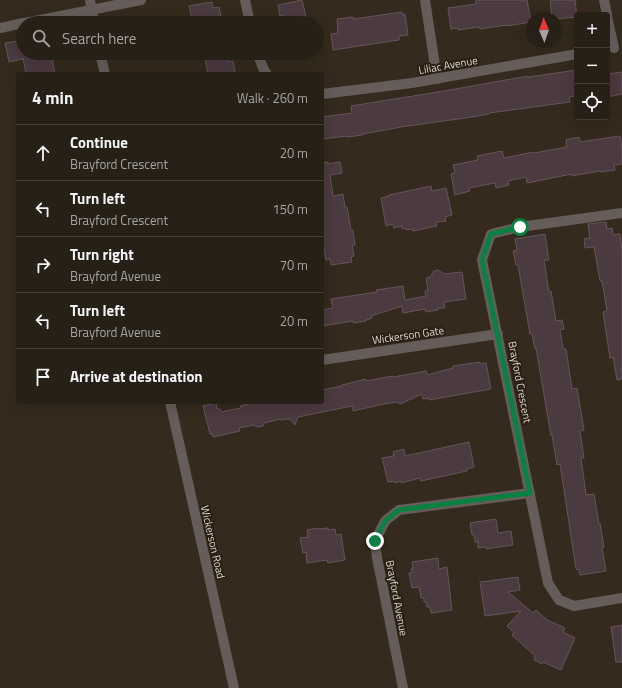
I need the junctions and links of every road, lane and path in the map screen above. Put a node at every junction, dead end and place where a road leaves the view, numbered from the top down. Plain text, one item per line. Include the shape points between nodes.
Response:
1 (141, 0) edge
2 (245, 0) edge
3 (425, 0) edge
4 (604, 0) edge
5 (91, 5) edge
6 (606, 12) edge
7 (50, 16) edge
8 (93, 16) edge
9 (248, 16) edge
10 (16, 25) edge
11 (0, 28) edge
12 (610, 29) edge
13 (614, 48) edge
14 (574, 55) edge
15 (102, 60) edge
16 (260, 60) edge
17 (105, 72) edge
18 (265, 72) edge
19 (437, 79) junction
20 (324, 94) edge
21 (622, 213) edge
22 (498, 334) junction
23 (324, 360) edge
24 (170, 404) edge
25 (530, 493) junction
26 (622, 598) edge
27 (234, 688) edge
28 (403, 688) edge

1 - 5 street
2 - 9 street
3 - 19 street
4 - 6 street
5 - 7 street
5 - 8 street
10 - 11 street
12 - 13 street
14 - 19 street, Liliac Avenue
15 - 17 street
16 - 18 street
19 - 20 street, Liliac Avenue
21 - 22 street, Brayford Crescent via 520,227 491,234 482,260
22 - 23 street, Wickerson Gate
22 - 25 street, Brayford Crescent
24 - 27 street, Wickerson Road
25 - 26 street, Brayford Crescent via 548,583 559,600 574,606
25 - 28 street, Brayford Avenue via 399,510 385,521 375,541

